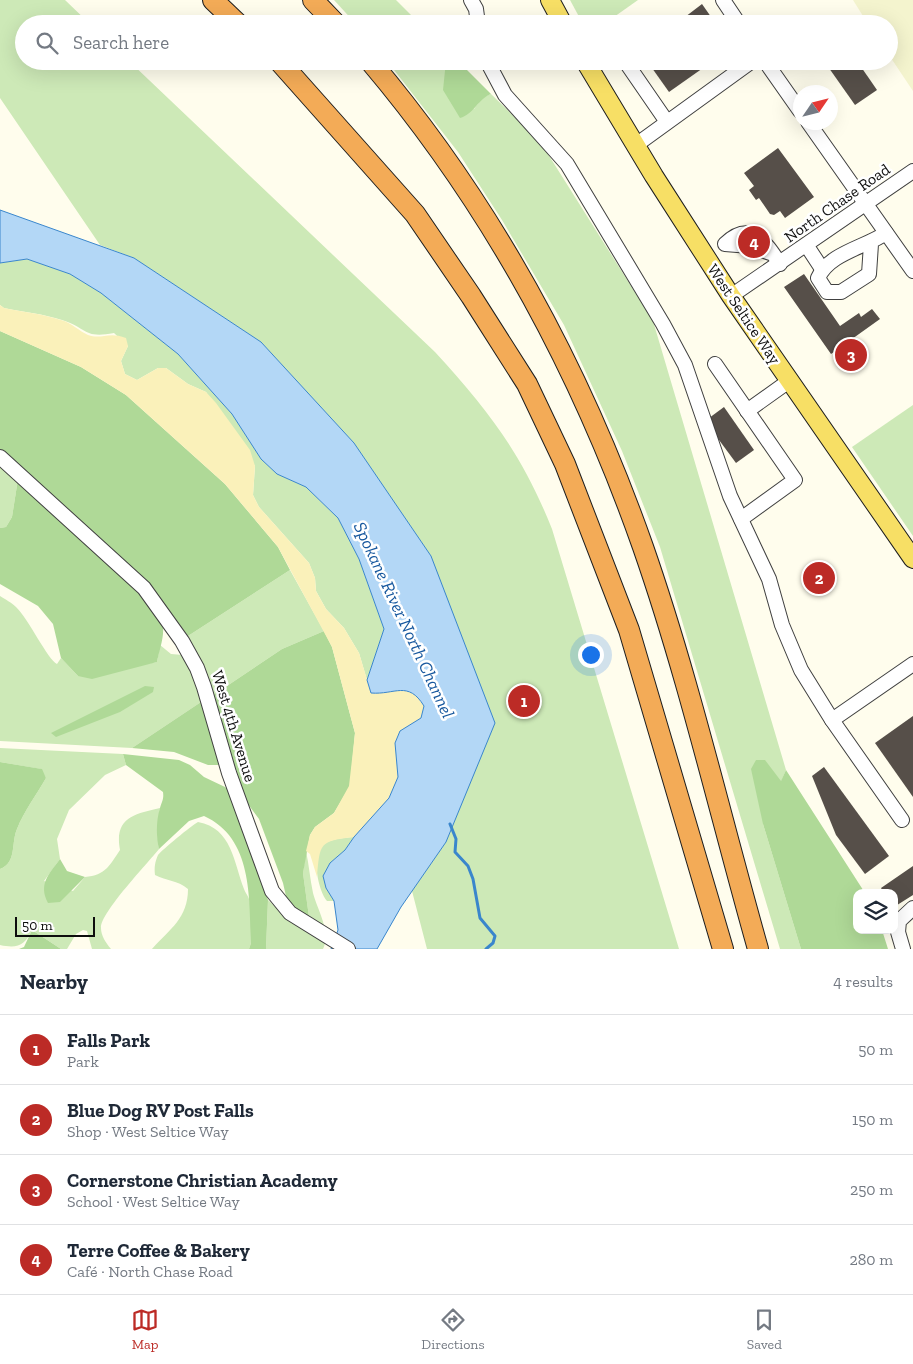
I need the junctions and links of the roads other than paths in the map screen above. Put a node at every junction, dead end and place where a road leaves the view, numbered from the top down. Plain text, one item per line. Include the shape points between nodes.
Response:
1 (213, 0) edge
2 (312, 0) edge
3 (471, 0) edge
4 (550, 0) edge
5 (723, 0) edge
6 (229, 15) edge
7 (327, 15) edge
8 (477, 15) edge
9 (558, 15) edge
10 (733, 15) edge
11 (287, 70) edge
12 (377, 70) edge
13 (492, 70) edge
14 (590, 70) edge
15 (631, 70) edge
16 (739, 70) edge
17 (771, 70) edge
18 (793, 101) edge
19 (667, 122) junction
20 (814, 130) edge
21 (636, 145) junction
22 (913, 172) edge
23 (867, 205) junction
24 (886, 232) junction
25 (871, 244) junction
26 (807, 246) junction
27 (706, 257) junction
28 (777, 259) junction
29 (822, 269) junction
30 (913, 271) edge
31 (731, 296) junction
32 (715, 364) dead end
33 (789, 381) junction
34 (747, 411) junction
35 (0, 457) edge
36 (741, 519) junction
37 (913, 559) edge
38 (675, 647) junction
39 (913, 664) edge
40 (832, 720) junction
41 (680, 800) junction
42 (902, 820) dead end
43 (913, 908) edge
44 (348, 949) edge
45 (712, 949) edge
46 (723, 949) edge
47 (758, 949) edge
48 (771, 949) edge
49 (903, 949) edge

1 - 6 highway
2 - 7 highway
3 - 8 street
4 - 9 main road
5 - 10 street
11 - 41 highway via 415,214 526,384 565,464 603,559 629,630
12 - 38 highway via 462,182 541,313 586,405 626,500
13 - 36 street via 505,95 567,164 662,324 684,365
14 - 21 main road, West Seltice Way
15 - 19 street
16 - 19 street
17 - 18 street
19 - 21 street
20 - 23 street
21 - 27 main road, West Seltice Way
22 - 23 street, North Chase Road
23 - 24 street
23 - 26 street, North Chase Road
24 - 25 street
24 - 30 street
25 - 29 street via 859,244
25 - 29 street via 868,274 845,290 827,292 818,278
26 - 28 street, North Chase Road
26 - 29 street
27 - 28 street via 740,234 753,234 769,245
27 - 31 main road, West Seltice Way
28 - 31 street, North Chase Road
31 - 33 main road, West Seltice Way
32 - 34 street
33 - 34 street
33 - 37 main road, West Seltice Way
34 - 36 street via 794,480
35 - 44 street, West 4th Avenue via 144,588 182,641 198,668 229,773 267,883 282,906
36 - 40 street via 769,579 782,625 801,670
38 - 47 highway
38 - 48 highway
39 - 40 street
40 - 42 street
41 - 45 highway
41 - 46 highway
43 - 49 street via 899,921 898,932

